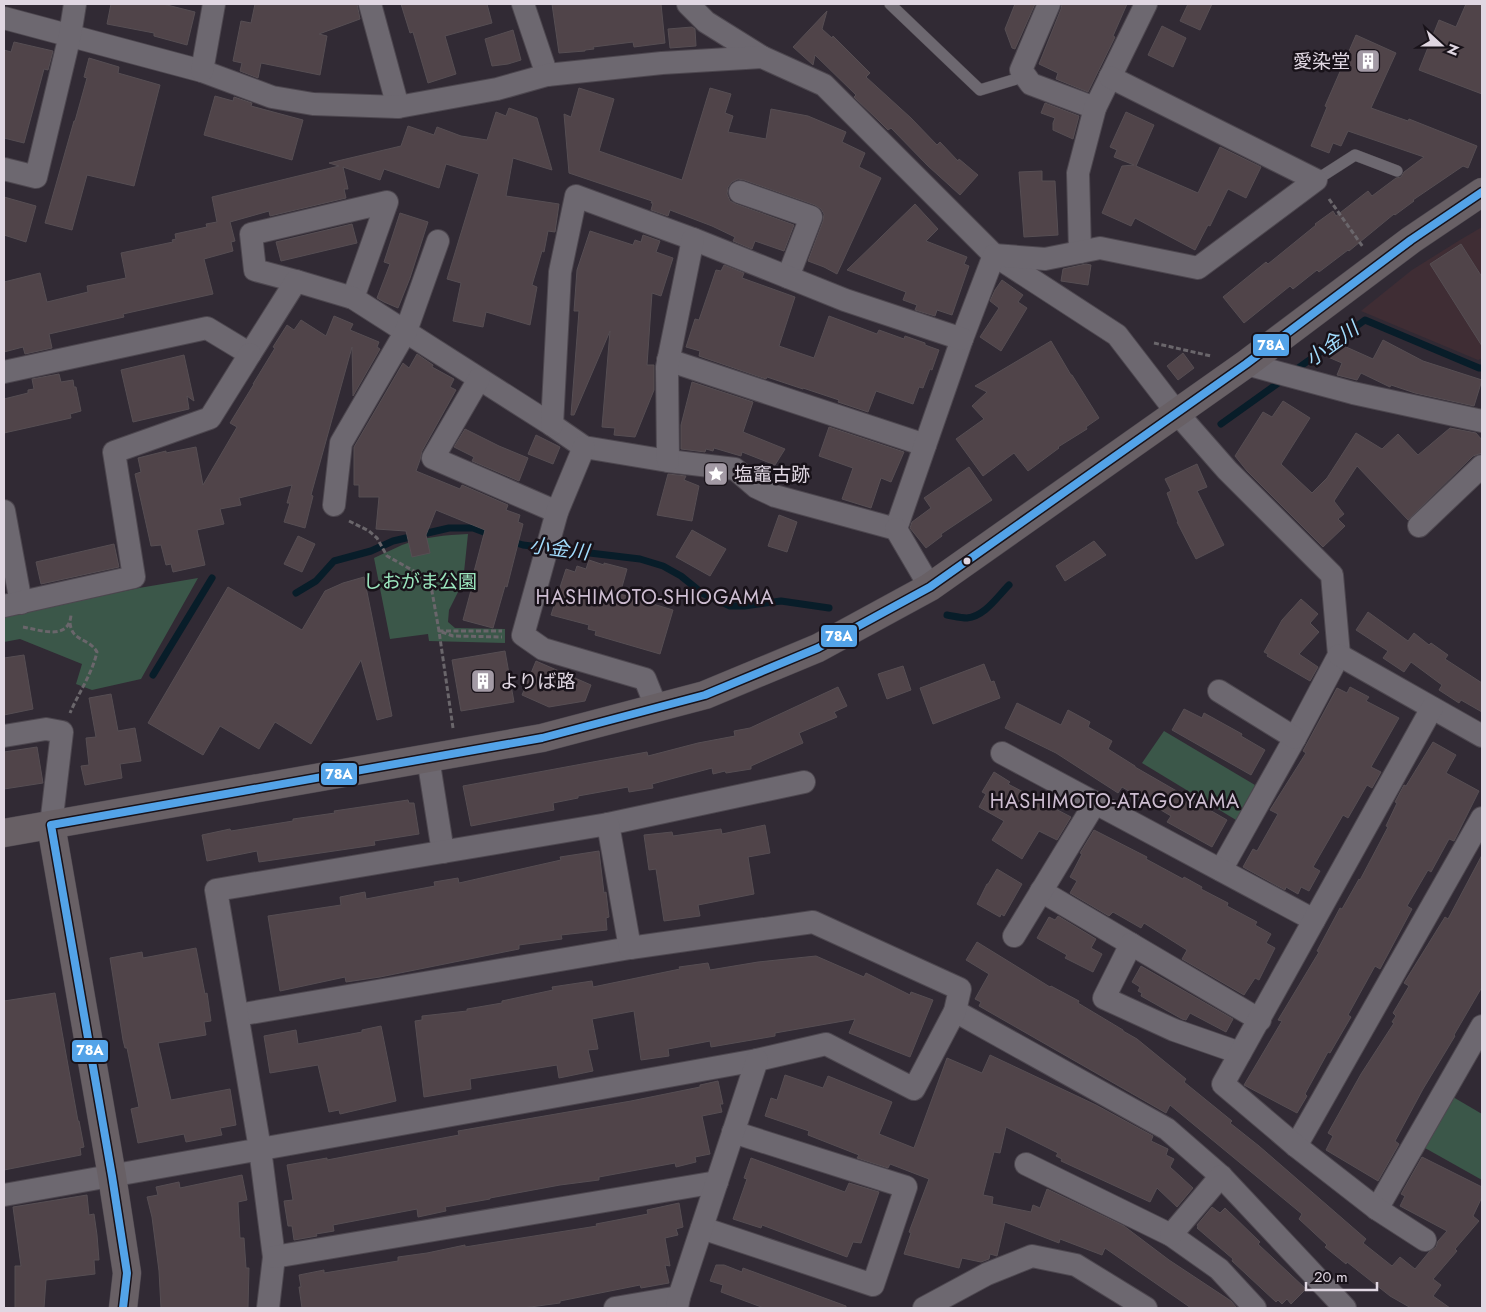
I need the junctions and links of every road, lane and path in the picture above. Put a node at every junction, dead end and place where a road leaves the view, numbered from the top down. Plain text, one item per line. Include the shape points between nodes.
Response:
1 (75, 4) edge
2 (214, 4) edge
3 (370, 4) edge
4 (524, 4) edge
5 (688, 4) edge
6 (890, 4) edge
7 (1049, 4) edge
8 (1146, 4) edge
9 (4, 18) edge
10 (70, 35) junction
11 (762, 57) junction
12 (202, 71) junction
13 (548, 75) junction
14 (1026, 76) junction
15 (1110, 77) junction
16 (398, 107) junction
17 (1095, 108) junction
18 (4, 169) edge
19 (1397, 171) dead end
20 (1316, 180) junction
21 (740, 192) dead end
22 (1482, 192) edge
23 (693, 239) junction
24 (438, 240) dead end
25 (1080, 252) junction
26 (994, 255) junction
27 (1376, 266) junction
28 (788, 277) junction
29 (296, 281) junction
30 (353, 298) junction
31 (406, 331) junction
32 (1117, 335) junction
33 (962, 339) junction
34 (250, 354) junction
35 (668, 360) junction
36 (1246, 364) junction
37 (4, 372) edge
38 (479, 378) junction
39 (1178, 413) junction
40 (1482, 422) edge
41 (552, 425) junction
42 (925, 445) junction
43 (584, 447) junction
44 (668, 460) junction
45 (1482, 466) edge
46 (334, 505) dead end
47 (4, 511) edge
48 (556, 512) junction
49 (1419, 526) dead end
50 (896, 529) junction
51 (376, 538) dead end
52 (930, 588) junction
53 (12, 604) edge
54 (70, 623) dead end
55 (439, 631) junction
56 (502, 631) dead end
57 (503, 637) dead end
58 (1339, 655) junction
59 (80, 691) dead end
60 (1219, 692) dead end
61 (1432, 708) junction
62 (656, 709) junction
63 (4, 736) edge
64 (1482, 736) edge
65 (1295, 738) junction
66 (456, 752) junction
67 (1002, 753) dead end
68 (428, 758) junction
69 (804, 782) dead end
70 (1095, 803) junction
71 (1482, 818) edge
72 (608, 824) junction
73 (51, 825) junction
74 (4, 833) edge
75 (1476, 843) edge
76 (443, 852) junction
77 (1221, 870) junction
78 (1041, 891) junction
79 (1314, 920) junction
80 (1014, 936) dead end
81 (1131, 944) junction
82 (630, 948) junction
83 (955, 1011) junction
84 (238, 1015) junction
85 (1260, 1020) junction
86 (1482, 1026) edge
87 (1240, 1053) junction
88 (757, 1060) junction
89 (733, 1132) junction
90 (1296, 1146) junction
91 (260, 1149) junction
92 (1026, 1164) dead end
93 (112, 1176) junction
94 (1221, 1176) junction
95 (717, 1182) junction
96 (4, 1195) edge
97 (1377, 1210) junction
98 (702, 1228) junction
99 (1171, 1235) junction
100 (1426, 1240) dead end
101 (274, 1257) junction
102 (678, 1303) edge
103 (123, 1308) edge
104 (268, 1308) edge
105 (615, 1308) edge
106 (924, 1308) edge
107 (1146, 1308) edge
108 (1254, 1308) edge
109 (1345, 1308) edge

1 - 10 street
2 - 12 street
3 - 16 street
4 - 13 street
5 - 11 street via 706,22
6 - 14 lane via 980,90
7 - 14 street via 1021,70
8 - 15 street
9 - 10 street
10 - 12 street
10 - 18 street via 36,177
11 - 13 street via 662,62
11 - 26 street via 824,85
12 - 16 street via 272,97 313,104
13 - 16 street via 496,89
14 - 17 street via 1031,84
15 - 17 street
15 - 20 street
17 - 25 street via 1078,173
19 - 20 lane via 1355,155
20 - 25 street via 1198,268 1100,248
20 - 27 path
21 - 28 street via 811,217
22 - 27 street
23 - 28 street
23 - 35 street
23 - 41 street via 576,196 560,272
24 - 31 street
25 - 26 street via 1044,259
26 - 32 street
26 - 33 street
27 - 36 street
28 - 33 street via 845,300
29 - 30 street
29 - 30 street via 255,270 252,234 386,202
29 - 34 street
30 - 31 street
31 - 38 street
31 - 46 street via 341,443
32 - 36 path
32 - 39 street
33 - 42 street
34 - 37 street via 207,328
34 - 53 street via 210,418 114,452 134,577
35 - 42 street
35 - 44 street
36 - 39 street
36 - 40 street via 1353,393
38 - 41 street
38 - 48 street via 433,458
39 - 52 street
39 - 58 street via 1227,470 1332,575
41 - 43 street
42 - 50 street
43 - 44 street
43 - 48 street
44 - 50 street via 735,469 756,487 775,496
45 - 49 street
47 - 53 street
48 - 62 street via 523,635 543,649 646,679
50 - 52 street
51 - 55 path via 387,556 430,580
52 - 62 street via 818,648 705,695
54 - 59 path via 71,631 97,652
55 - 56 path
55 - 57 path via 453,636
55 - 66 path
58 - 61 street
58 - 65 street
60 - 65 street
61 - 64 street
61 - 79 street
62 - 66 street via 542,738
63 - 73 street via 46,729 62,732
65 - 77 street
66 - 68 street
67 - 70 street
68 - 73 street
68 - 76 street
69 - 72 street
70 - 77 street
70 - 78 street
71 - 75 street
72 - 76 street
72 - 82 street
73 - 74 street
73 - 93 street
75 - 90 street
76 - 84 street via 216,890
77 - 79 street
78 - 80 street
78 - 81 street
79 - 85 street
81 - 85 street
81 - 87 street via 1104,998 1174,1030
82 - 83 street via 813,922 960,989
82 - 84 street
83 - 88 street via 914,1088 826,1044
83 - 94 street via 1167,1129
84 - 91 street
85 - 87 street
86 - 97 street
87 - 90 street via 1223,1084
88 - 89 street
88 - 91 street
89 - 95 street
89 - 98 street via 906,1187 873,1285
90 - 97 street
91 - 93 street
91 - 101 street
92 - 99 street
93 - 96 street
93 - 103 street via 127,1273
94 - 99 street
94 - 109 street
95 - 98 street
95 - 101 street
97 - 100 street
98 - 102 street
99 - 108 street via 1219,1269
101 - 104 street
102 - 105 street
106 - 107 street via 988,1274 1032,1256 1076,1265

